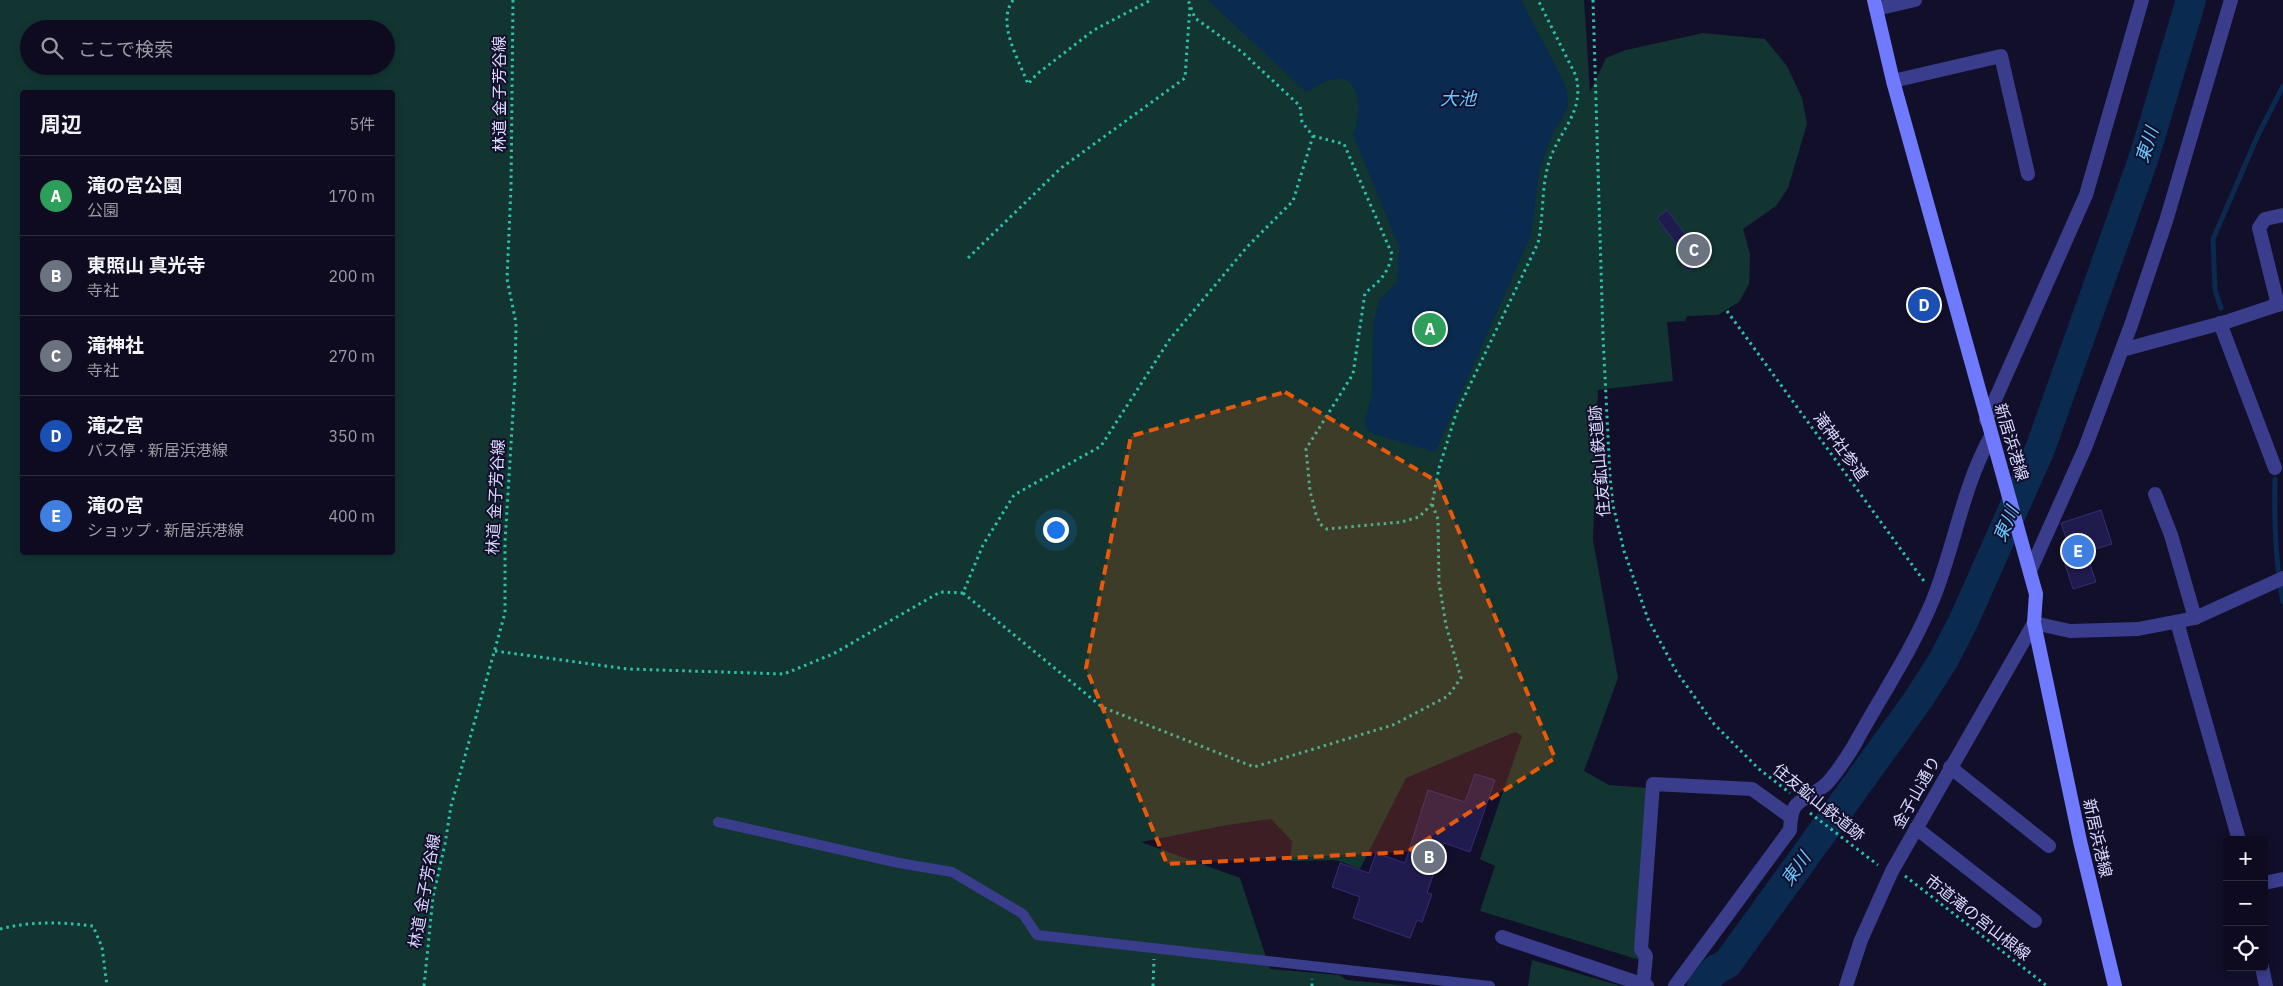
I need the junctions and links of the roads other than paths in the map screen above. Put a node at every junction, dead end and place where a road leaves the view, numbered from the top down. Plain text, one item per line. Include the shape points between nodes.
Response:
1 (1915, 0) edge
2 (2142, 0) edge
3 (2230, 0) edge
4 (1875, 5) edge
5 (1893, 81) junction
6 (2028, 174) dead end
7 (2283, 215) edge
8 (2281, 304) edge
9 (2220, 323) junction
10 (2122, 350) junction
11 (1986, 420) junction
12 (1991, 436) junction
13 (2275, 468) dead end
14 (2155, 494) dead end
15 (2030, 571) junction
16 (2283, 578) edge
17 (2195, 618) junction
18 (2177, 622) junction
19 (2034, 623) junction
20 (1950, 767) junction
21 (1791, 817) junction
22 (718, 822) dead end
23 (1916, 828) junction
24 (2238, 836) edge
25 (2049, 846) dead end
26 (2283, 879) edge
27 (2268, 882) edge
28 (2035, 921) dead end
29 (1502, 937) dead end
30 (2263, 971) edge
31 (1490, 986) edge
32 (1645, 986) edge
33 (1675, 986) edge
34 (1846, 986) edge
35 (2115, 986) edge
36 (2266, 986) edge

1 - 4 street
2 - 11 street via 2086,195
3 - 10 street via 2166,221
4 - 5 main road, 新居浜港線
5 - 6 street via 2001,56
5 - 11 main road, 新居浜港線
7 - 8 street via 2265,219 2259,228
8 - 9 street
9 - 10 street
9 - 13 street
10 - 15 street via 2085,448
11 - 12 main road, 新居浜港線
12 - 15 main road, 新居浜港線
12 - 21 street via 1977,462 1919,633 1856,743 1825,786 1800,800
14 - 17 street via 2171,535
15 - 19 main road, 新居浜港線 via 2036,594
16 - 17 street
17 - 18 street
18 - 19 street via 2138,629 2070,631
18 - 24 street
19 - 20 street, 金子山通り
19 - 35 main road, 新居浜港線
20 - 23 street, 金子山通り
20 - 25 street
21 - 32 street via 1752,789 1653,784 1641,949 1646,956
21 - 33 street via 1790,830
22 - 31 lane via 952,872 1023,914 1037,935
23 - 28 street
23 - 34 street, 金子山通り via 1860,940
26 - 27 street
29 - 32 street
30 - 36 street

